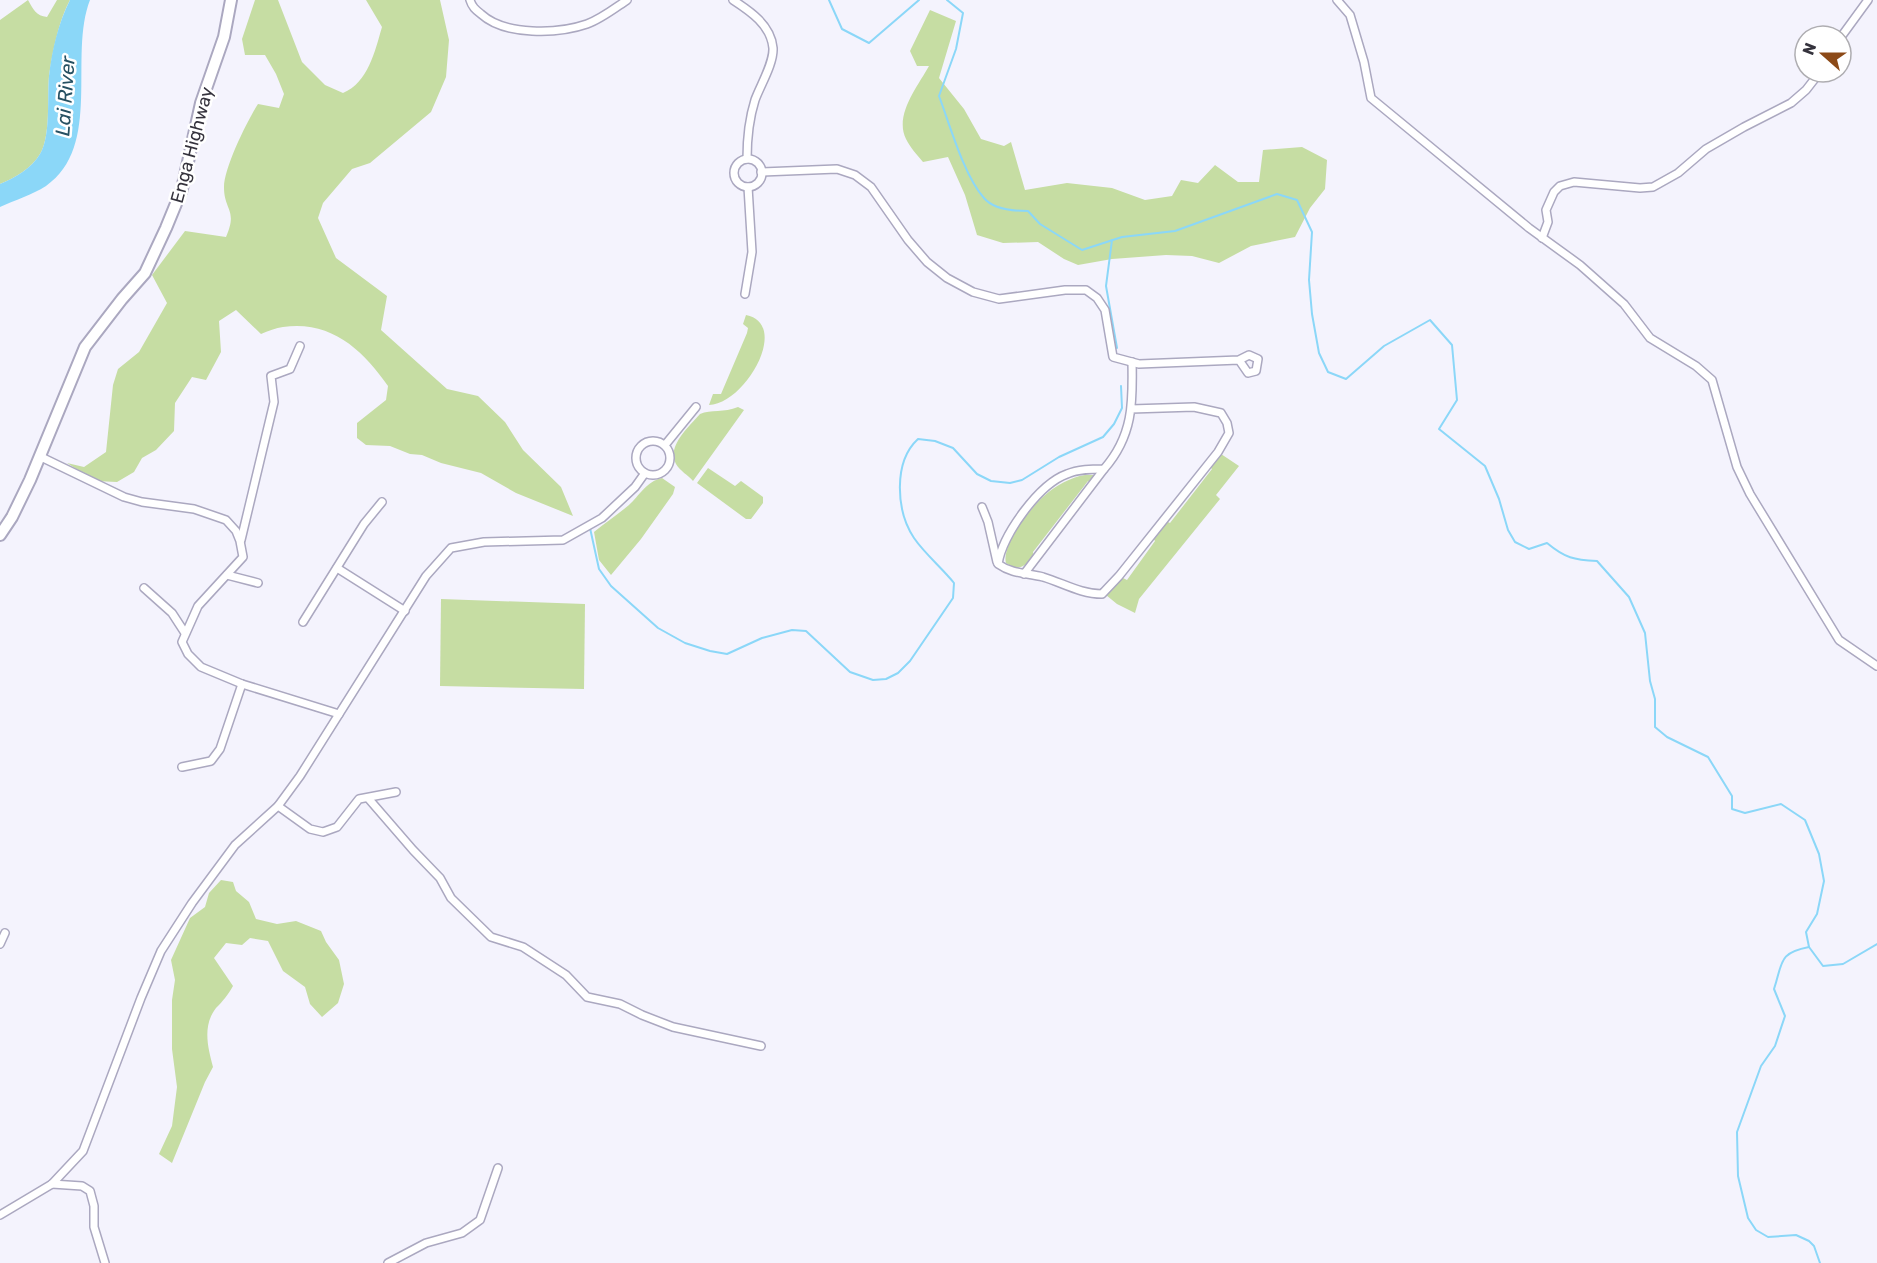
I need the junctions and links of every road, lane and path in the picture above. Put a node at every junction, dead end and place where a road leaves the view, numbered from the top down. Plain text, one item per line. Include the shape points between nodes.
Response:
1 (231, 0) edge
2 (470, 0) edge
3 (627, 0) edge
4 (733, 0) edge
5 (1337, 0) edge
6 (1868, 0) edge
7 (1850, 24) edge
8 (1811, 84) edge
9 (747, 159) junction
10 (761, 172) junction
11 (748, 187) junction
12 (1542, 238) junction
13 (745, 294) dead end
14 (300, 346) dead end
15 (1239, 360) dead end
16 (1131, 362) junction
17 (696, 406) dead end
18 (1131, 409) junction
19 (665, 445) junction
20 (39, 456) junction
21 (1104, 469) junction
22 (645, 473) junction
23 (382, 502) dead end
24 (982, 507) dead end
25 (0, 535) edge
26 (240, 541) junction
27 (998, 564) junction
28 (337, 568) junction
29 (1024, 574) junction
30 (227, 575) junction
31 (258, 583) dead end
32 (144, 588) dead end
33 (405, 611) junction
34 (303, 622) dead end
35 (185, 633) junction
36 (1877, 666) edge
37 (242, 684) junction
38 (339, 714) junction
39 (182, 767) dead end
40 (396, 792) dead end
41 (368, 798) junction
42 (278, 806) junction
43 (5, 933) dead end
44 (0, 944) edge
45 (761, 1046) dead end
46 (498, 1168) dead end
47 (52, 1184) junction
48 (0, 1215) edge
49 (400, 1260) edge
50 (105, 1263) edge
51 (388, 1263) edge

1 - 20 main road, Enga Highway via 224,37 201,103 182,189 166,228 145,273 85,347
2 - 3 street via 488,20 525,31 589,24
4 - 9 street via 766,27 773,48 754,102
5 - 12 street via 1350,15 1371,98
6 - 7 street
8 - 12 street via 1791,103 1706,149 1653,187 1574,182 1560,186 1546,210 1548,222
9 - 10 street via 756,162
9 - 11 street via 739,163 734,175 738,183
10 - 11 street via 758,182
10 - 16 street via 837,169 855,175 871,187 927,262 973,292 999,298 1086,290 1105,310 1113,357
11 - 13 street via 752,252
12 - 36 street via 1624,304 1650,338 1712,380 1737,467 1750,494 1839,640
14 - 26 street via 290,369 271,376 274,402
15 - 16 street
16 - 18 street
17 - 19 street
18 - 21 street via 1128,428 1115,457
18 - 29 street via 1209,410 1221,413 1229,433 1218,452 1102,594 1089,594
19 - 22 street via 670,454 669,465 656,475
19 - 22 street via 654,440 639,448 637,465
20 - 25 main road, Enga Highway
20 - 26 street via 124,497 194,509 226,520
21 - 27 street via 1067,474 1048,484 1010,533 999,553
21 - 29 street
22 - 33 street via 602,518 563,540 484,542 451,548 426,576
23 - 28 street
24 - 27 street
26 - 30 street via 243,557
27 - 29 street
28 - 33 street
28 - 34 street
30 - 31 street
30 - 35 street via 198,606
32 - 35 street via 172,613
33 - 38 street
35 - 37 street via 182,642 201,667
37 - 38 street
37 - 39 street via 216,755 211,761
38 - 42 street
40 - 41 street
41 - 42 street via 359,800 337,827 323,832 310,829
41 - 45 street via 440,878 452,898 491,937 523,946 566,975 587,997 620,1004 673,1027
42 - 47 street via 235,845 161,951 83,1151
43 - 44 street
46 - 49 street via 480,1220 462,1233 426,1243
47 - 48 street
47 - 50 street via 82,1186 90,1191 94,1227
49 - 51 street

